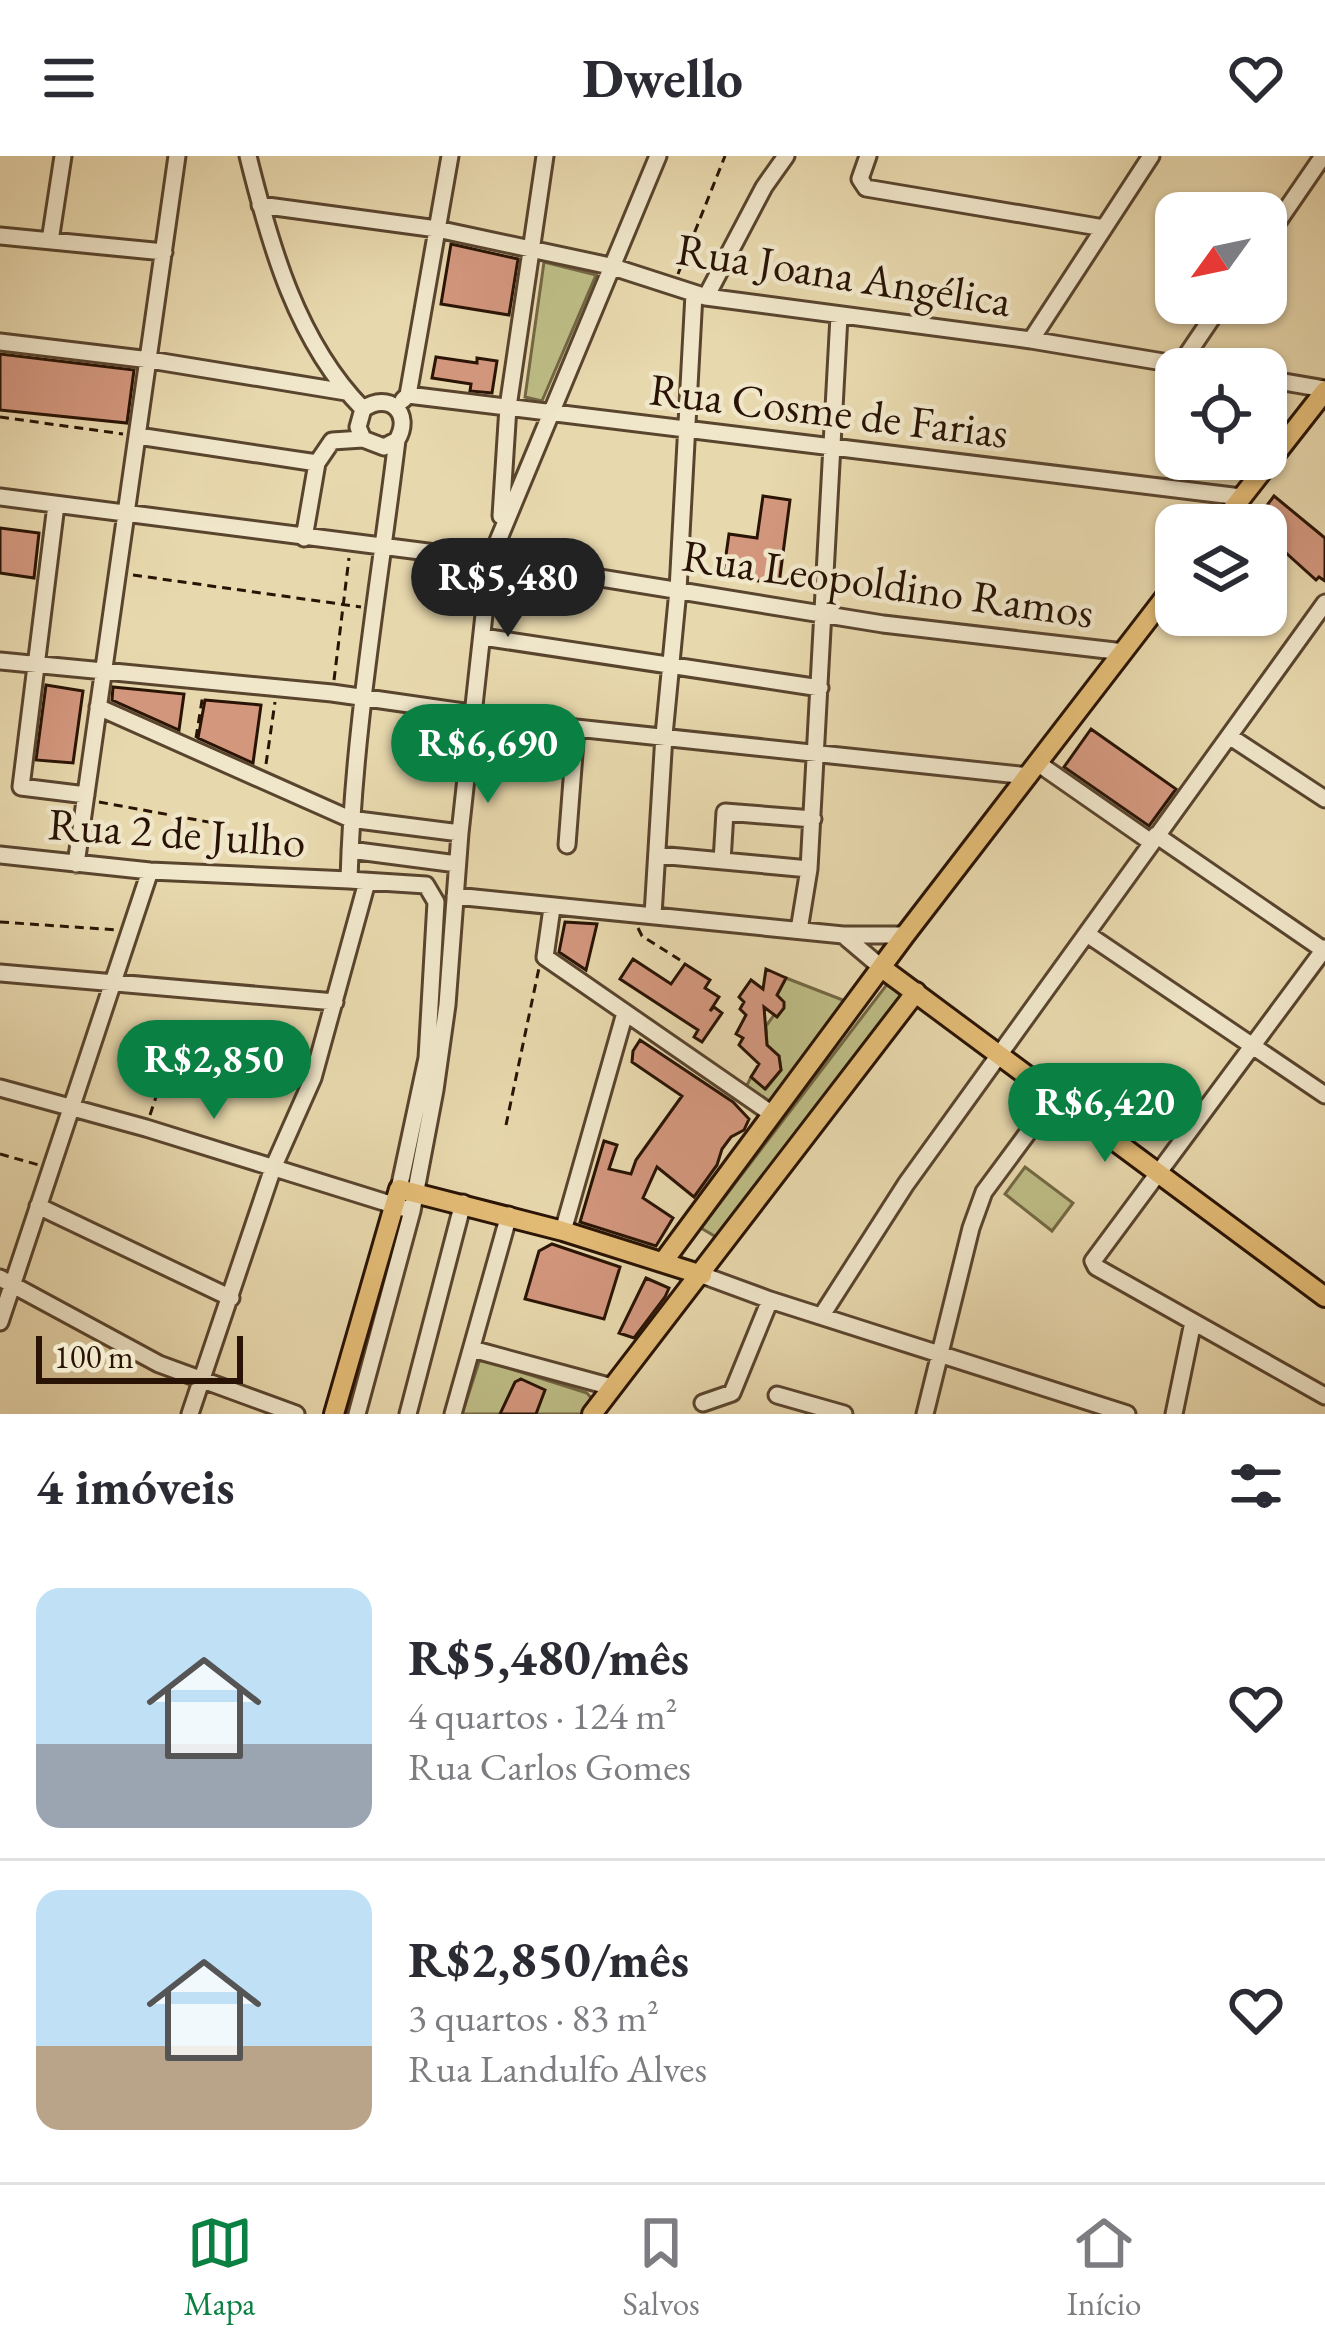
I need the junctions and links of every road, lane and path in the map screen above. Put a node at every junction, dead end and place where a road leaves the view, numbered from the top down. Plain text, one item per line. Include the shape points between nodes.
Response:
1 (63, 156) edge
2 (177, 156) edge
3 (248, 156) edge
4 (449, 156) edge
5 (545, 156) edge
6 (658, 156) edge
7 (725, 156) edge
8 (774, 156) edge
9 (787, 156) edge
10 (868, 156) edge
11 (1151, 156) edge
12 (1323, 156) edge
13 (764, 187) junction
14 (260, 205) junction
15 (1287, 208) edge
16 (1104, 228) junction
17 (437, 229) junction
18 (0, 236) edge
19 (50, 241) junction
20 (532, 249) junction
21 (164, 252) junction
22 (610, 266) junction
23 (673, 287) junction
24 (700, 296) junction
25 (839, 316) junction
26 (1031, 340) junction
27 (0, 343) edge
28 (150, 360) junction
29 (1155, 361) edge
30 (1287, 383) edge
31 (1325, 390) edge
32 (346, 392) junction
33 (402, 401) junction
34 (508, 407) junction
35 (363, 409) junction
36 (548, 415) junction
37 (0, 417) edge
38 (688, 427) junction
39 (138, 436) junction
40 (363, 439) junction
41 (397, 440) junction
42 (834, 446) junction
43 (317, 463) junction
44 (1241, 496) junction
45 (0, 497) edge
46 (1235, 504) edge
47 (56, 506) junction
48 (127, 514) junction
49 (500, 533) junction
50 (304, 538) junction
51 (350, 542) junction
52 (384, 546) junction
53 (490, 560) junction
54 (118, 573) junction
55 (678, 590) junction
56 (1325, 603) edge
57 (343, 604) junction
58 (375, 608) junction
59 (1155, 611) edge
60 (826, 616) junction
61 (483, 637) junction
62 (1124, 652) junction
63 (0, 661) edge
64 (39, 664) junction
65 (671, 664) junction
66 (104, 670) junction
67 (205, 682) junction
68 (277, 688) junction
69 (820, 688) junction
70 (332, 693) junction
71 (363, 697) junction
72 (98, 707) junction
73 (472, 712) junction
74 (576, 728) junction
75 (664, 735) junction
76 (1229, 736) junction
77 (194, 751) junction
78 (816, 753) junction
79 (0, 764) edge
80 (21, 767) junction
81 (1034, 770) junction
82 (263, 783) junction
83 (1324, 796) edge
84 (85, 797) junction
85 (350, 819) junction
86 (812, 819) junction
87 (225, 825) dead end
88 (460, 833) junction
89 (1153, 838) junction
90 (566, 845) dead end
91 (350, 850) junction
92 (0, 855) edge
93 (658, 855) junction
94 (722, 861) junction
95 (76, 864) junction
96 (458, 864) junction
97 (809, 868) junction
98 (150, 871) junction
99 (349, 880) junction
100 (367, 882) junction
101 (455, 896) junction
102 (552, 908) junction
103 (635, 914) junction
104 (653, 915) junction
105 (0, 922) edge
106 (799, 930) junction
107 (131, 933) junction
108 (1087, 934) junction
109 (843, 935) junction
110 (905, 935) junction
111 (1325, 950) edge
112 (544, 957) junction
113 (680, 960) dead end
114 (882, 968) junction
115 (0, 973) edge
116 (113, 984) junction
117 (916, 992) junction
118 (335, 1002) junction
119 (625, 1013) junction
120 (1255, 1048) junction
121 (1000, 1055) junction
122 (313, 1078) junction
123 (0, 1088) edge
124 (1325, 1094) edge
125 (1055, 1096) junction
126 (71, 1107) junction
127 (772, 1114) junction
128 (506, 1125) dead end
129 (146, 1128) junction
130 (0, 1154) edge
131 (51, 1168) junction
132 (273, 1168) junction
133 (1160, 1172) junction
134 (405, 1199) junction
135 (463, 1203) junction
136 (38, 1206) junction
137 (509, 1215) junction
138 (695, 1217) junction
139 (563, 1231) junction
140 (728, 1240) junction
141 (663, 1262) junction
142 (703, 1275) junction
143 (6, 1282) edge
144 (1325, 1297) edge
145 (231, 1298) junction
146 (770, 1300) junction
147 (822, 1316) junction
148 (0, 1322) edge
149 (1193, 1322) junction
150 (472, 1349) junction
151 (939, 1352) junction
152 (202, 1382) junction
153 (612, 1387) junction
154 (777, 1395) dead end
155 (1325, 1396) edge
156 (704, 1403) dead end
157 (190, 1414) edge
158 (296, 1414) edge
159 (334, 1414) edge
160 (357, 1414) edge
161 (408, 1414) edge
162 (453, 1414) edge
163 (592, 1414) edge
164 (844, 1414) edge
165 (925, 1414) edge
166 (1127, 1414) edge
167 (1174, 1414) edge

1 - 19 street
2 - 21 street
3 - 14 street
4 - 17 street
5 - 20 street
6 - 22 street
7 - 23 path
8 - 13 street
9 - 13 street
10 - 16 street via 860,179 866,188
11 - 16 street
12 - 15 street
13 - 24 street
14 - 17 street, Rua Joana Angélica
14 - 32 street via 294,303
16 - 26 street
17 - 20 street, Rua Joana Angélica
17 - 33 street
18 - 19 street
19 - 21 street
20 - 22 street, Rua Joana Angélica
20 - 34 street
21 - 28 street
22 - 23 street, Rua Joana Angélica
22 - 36 street
23 - 24 street, Rua Joana Angélica
24 - 25 street, Rua Joana Angélica
24 - 38 street
25 - 26 street, Rua Joana Angélica
25 - 42 street
26 - 29 street, Rua Joana Angélica
27 - 28 street
28 - 32 street
28 - 39 street
30 - 31 street
31 - 44 main road
32 - 35 street
33 - 34 street, Rua Cosme de Farias
33 - 35 street
33 - 41 street
34 - 36 street, Rua Cosme de Farias
34 - 49 street
35 - 40 street
36 - 38 street, Rua Cosme de Farias
36 - 49 street
37 - 39 path
38 - 42 street, Rua Cosme de Farias
38 - 55 street
39 - 43 street
39 - 48 street
40 - 41 street via 376,446
40 - 43 street via 332,441
41 - 52 street
42 - 44 street, Rua Cosme de Farias
42 - 60 street
43 - 50 street
44 - 46 main road
45 - 47 street, Rua Leopoldino Ramos
47 - 48 street, Rua Leopoldino Ramos
47 - 64 street
48 - 50 street, Rua Leopoldino Ramos
48 - 54 street
49 - 53 street
50 - 51 street, Rua Leopoldino Ramos
51 - 52 street, Rua Leopoldino Ramos
51 - 57 path
52 - 53 street, Rua Leopoldino Ramos
52 - 58 street
53 - 55 street, Rua Leopoldino Ramos
53 - 61 street
54 - 57 path
54 - 66 street
55 - 60 street, Rua Leopoldino Ramos
55 - 65 street
56 - 76 street
57 - 58 path
57 - 70 path
58 - 71 street
59 - 62 main road
60 - 62 street, Rua Leopoldino Ramos
60 - 69 street
61 - 65 street
61 - 73 street
62 - 81 main road
63 - 64 street
64 - 66 street
64 - 80 street
65 - 69 street
65 - 75 street
66 - 67 street
66 - 72 street
67 - 68 street
67 - 77 path
68 - 70 street
68 - 82 path
69 - 78 street
70 - 71 street
71 - 73 street
71 - 85 street
72 - 77 street
72 - 84 street
73 - 74 street
73 - 88 street
74 - 75 street
74 - 90 street
75 - 78 street
75 - 93 street
76 - 83 street
76 - 89 street
77 - 82 street
78 - 81 street
78 - 86 street
79 - 80 street
80 - 84 street via 21,787
81 - 89 street
81 - 110 main road
82 - 85 street
84 - 87 path
84 - 95 street
85 - 88 street
85 - 91 street
86 - 94 street via 727,811
86 - 97 street
88 - 96 street
89 - 108 street
89 - 111 street
91 - 96 street
91 - 99 street
92 - 95 street, Rua 2 de Julho
93 - 94 street
93 - 104 street
94 - 97 street
95 - 98 street, Rua 2 de Julho
96 - 101 street
97 - 106 street
98 - 99 street, Rua 2 de Julho
98 - 107 street
99 - 100 street, Rua 2 de Julho
100 - 118 street
100 - 134 street, Rua 2 de Julho via 420,884 431,891 436,920 427,1058
101 - 102 street
101 - 134 street via 447,1005
102 - 103 street
102 - 112 street
103 - 104 street
103 - 113 path via 640,934
104 - 106 street
105 - 107 path
106 - 109 street
107 - 116 street
108 - 120 street
108 - 121 street
109 - 110 street
109 - 114 street
110 - 114 main road
111 - 120 street
112 - 119 street
112 - 128 path
114 - 117 main road
114 - 127 main road
115 - 116 street
116 - 118 street
116 - 126 street
117 - 121 main road
117 - 140 main road
118 - 122 street
119 - 127 street
119 - 139 street
120 - 124 street
120 - 133 street
121 - 125 main road
121 - 147 street
122 - 129 path via 176,1036
122 - 132 street
123 - 126 street
125 - 133 main road
125 - 151 street via 984,1192
126 - 129 street
126 - 131 street
127 - 138 main road
129 - 132 street
130 - 131 path
131 - 136 street
132 - 134 street
132 - 145 street
133 - 144 main road
133 - 149 street via 1094,1264
134 - 135 main road
134 - 159 main road
134 - 160 street
135 - 137 main road
135 - 161 street
136 - 143 street
136 - 145 street
137 - 139 main road
137 - 150 street
138 - 140 main road via 706,1244
138 - 141 main road
139 - 141 main road
140 - 142 main road
141 - 142 main road
142 - 146 street
142 - 153 main road
143 - 148 street
143 - 152 street
145 - 152 street
146 - 147 street
146 - 156 street via 732,1393
147 - 151 street
149 - 155 street
149 - 167 street
150 - 153 street
150 - 162 street
151 - 165 street
151 - 166 street
152 - 157 street
152 - 158 street
153 - 163 main road
154 - 164 street

